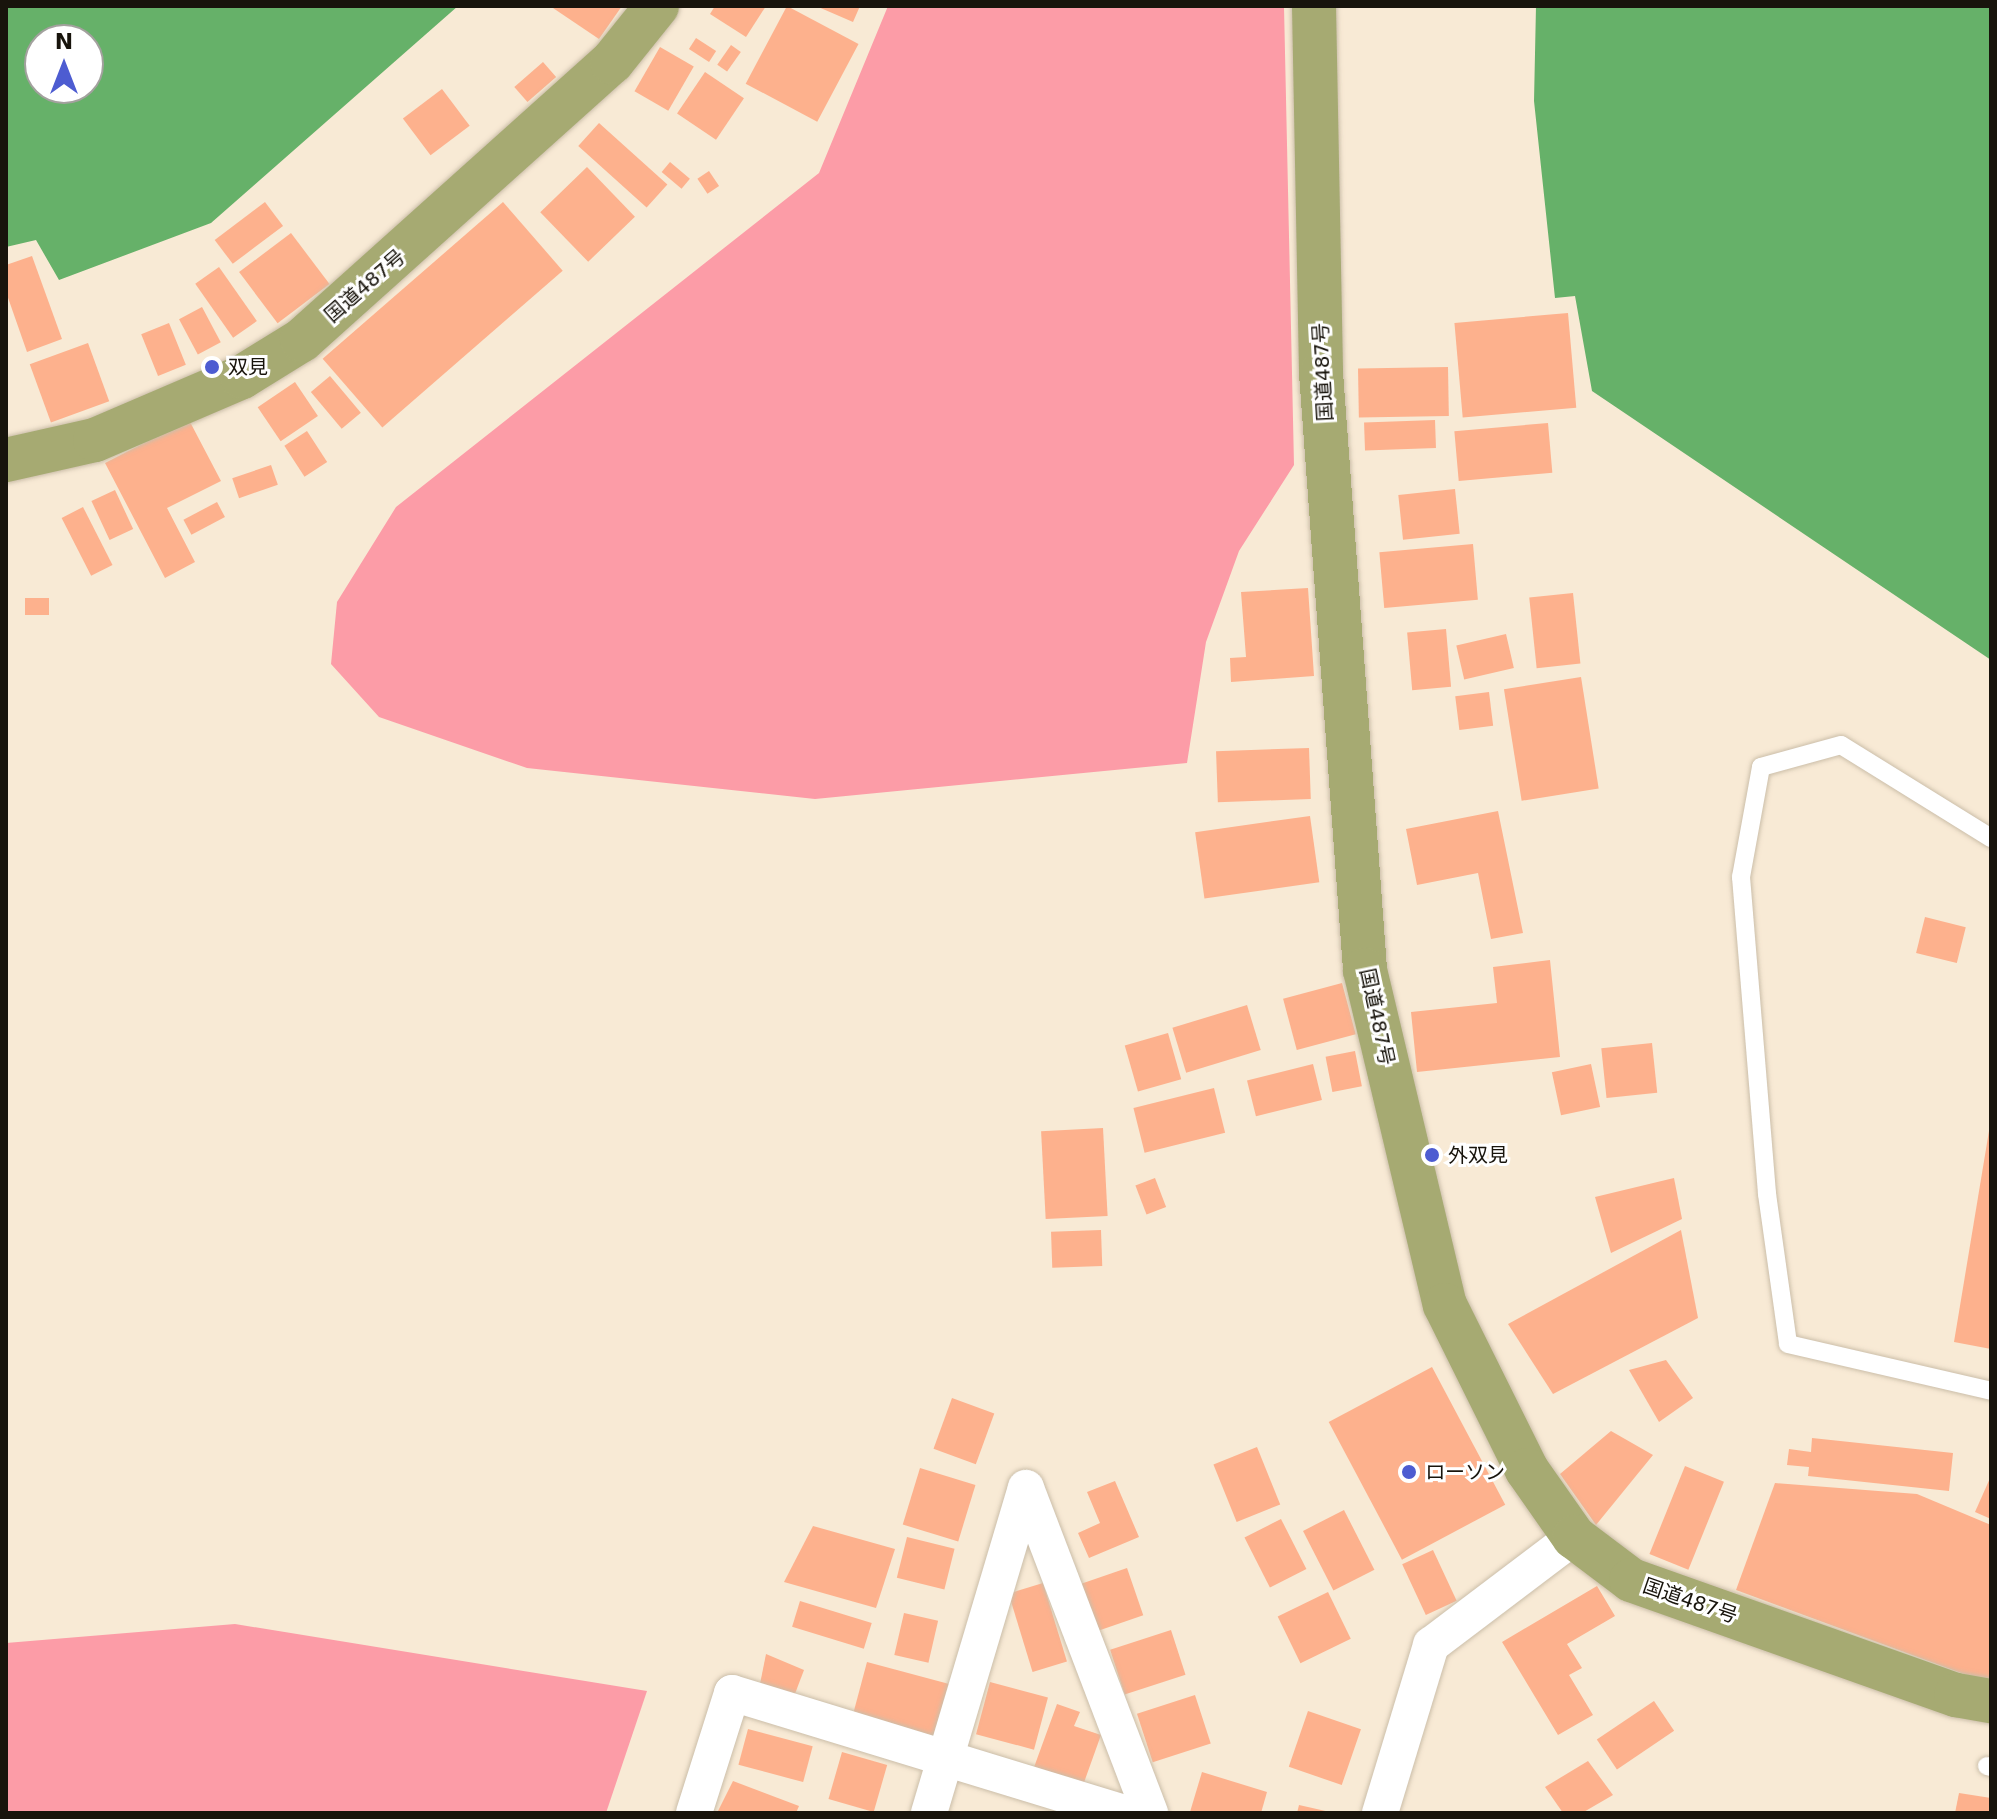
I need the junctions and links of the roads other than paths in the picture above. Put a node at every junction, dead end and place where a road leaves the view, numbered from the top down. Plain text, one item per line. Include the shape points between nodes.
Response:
1 (657, 6) edge
2 (1314, 6) edge
3 (6, 460) edge
4 (1991, 838) edge
5 (1991, 1391) edge
6 (1574, 1537) junction
7 (1991, 1701) edge
8 (946, 1757) junction
9 (694, 1813) edge
10 (929, 1813) edge
11 (1124, 1813) edge
12 (1150, 1813) edge
13 (1380, 1813) edge

1 - 3 highway, 国道487号 via 612,62 302,340 242,377 95,440
2 - 6 highway, 国道487号 via 1321,373 1365,970 1445,1305 1527,1470
4 - 5 lane via 1841,745 1761,767 1741,877 1767,1194 1788,1344
6 - 7 highway, 国道487号 via 1631,1580 1956,1695
6 - 13 street via 1431,1645
8 - 9 street via 732,1693
8 - 10 street
8 - 11 street
8 - 12 street via 1026,1488

